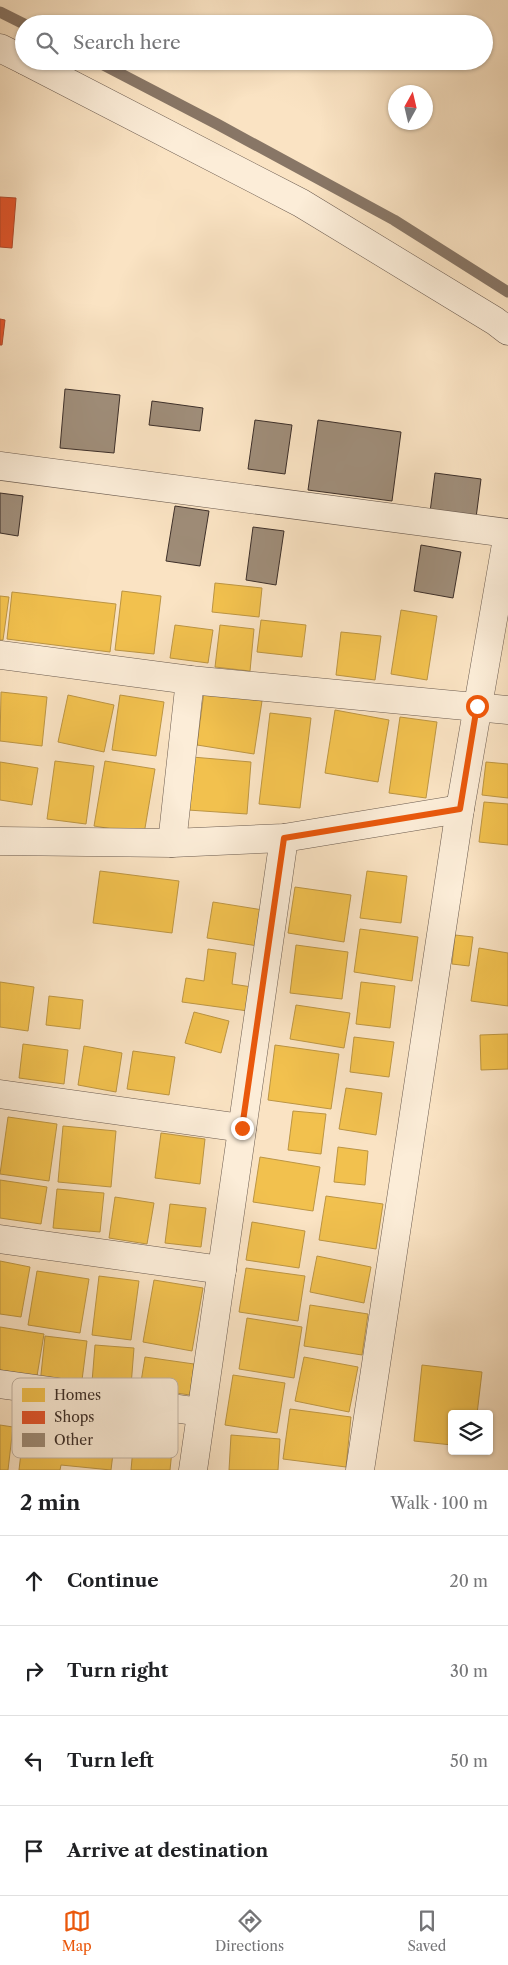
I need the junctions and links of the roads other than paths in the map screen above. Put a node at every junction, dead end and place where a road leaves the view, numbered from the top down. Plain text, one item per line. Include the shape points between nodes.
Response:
1 (0, 48) edge
2 (15, 56) edge
3 (42, 70) edge
4 (508, 331) edge
5 (0, 466) edge
6 (508, 533) edge
7 (0, 656) edge
8 (190, 680) junction
9 (477, 706) junction
10 (508, 710) edge
11 (460, 809) junction
12 (284, 838) junction
13 (0, 841) edge
14 (172, 843) junction
15 (0, 1094) edge
16 (242, 1128) junction
17 (0, 1239) edge
18 (222, 1270) junction
19 (178, 1409) edge
20 (201, 1412) junction
21 (193, 1470) edge
22 (360, 1470) edge

1 - 2 street
3 - 4 street via 301,203
5 - 6 street
6 - 9 street
7 - 8 street
8 - 9 street
8 - 14 street
9 - 10 street
9 - 11 street
11 - 12 street
11 - 22 street
12 - 14 street
12 - 16 street
13 - 14 street
15 - 16 street
16 - 18 street
17 - 18 street
18 - 20 street
19 - 20 street
20 - 21 street

